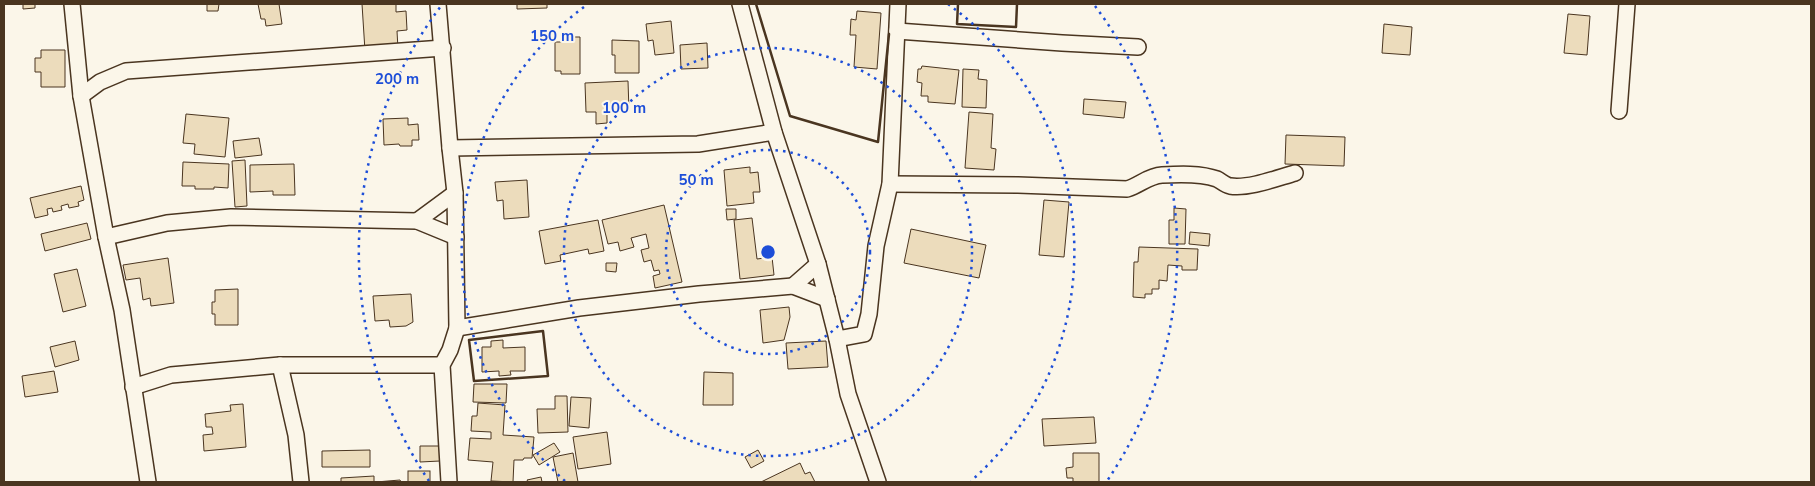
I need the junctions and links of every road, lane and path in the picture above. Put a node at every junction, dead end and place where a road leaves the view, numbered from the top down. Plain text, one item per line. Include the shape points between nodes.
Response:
1 (72, 4) edge
2 (438, 4) edge
3 (740, 4) edge
4 (898, 4) edge
5 (1627, 4) edge
6 (896, 31) junction
7 (1138, 47) dead end
8 (443, 48) junction
9 (82, 96) junction
10 (1619, 111) dead end
11 (774, 132) junction
12 (450, 148) junction
13 (1295, 173) dead end
14 (890, 184) junction
15 (455, 193) junction
16 (417, 221) junction
17 (456, 236) junction
18 (106, 237) junction
19 (818, 264) junction
20 (792, 286) junction
21 (826, 299) junction
22 (457, 328) junction
23 (837, 339) junction
24 (280, 365) junction
25 (442, 366) junction
26 (133, 386) junction
27 (148, 482) edge
28 (301, 482) edge
29 (449, 482) edge
30 (878, 482) edge

1 - 9 street
2 - 8 street
3 - 11 street
4 - 6 street
5 - 10 street
6 - 7 street
6 - 14 street
8 - 9 street via 126,71 100,82
8 - 12 street
9 - 18 street
11 - 12 street via 698,144
11 - 19 street
12 - 15 street
13 - 14 street via 1244,186 1229,186 1205,176 1178,175 1145,179 1127,189
14 - 23 street via 876,246 864,334
15 - 16 street
15 - 17 street
16 - 17 street
16 - 18 street via 231,217 167,223
17 - 22 street
18 - 26 street via 122,310
19 - 20 street
19 - 21 street
20 - 21 street
20 - 22 street via 579,308
21 - 23 street
22 - 25 street
23 - 30 street via 848,394
24 - 25 street
24 - 26 street via 171,375
24 - 28 street via 296,436
25 - 29 street
26 - 27 street

